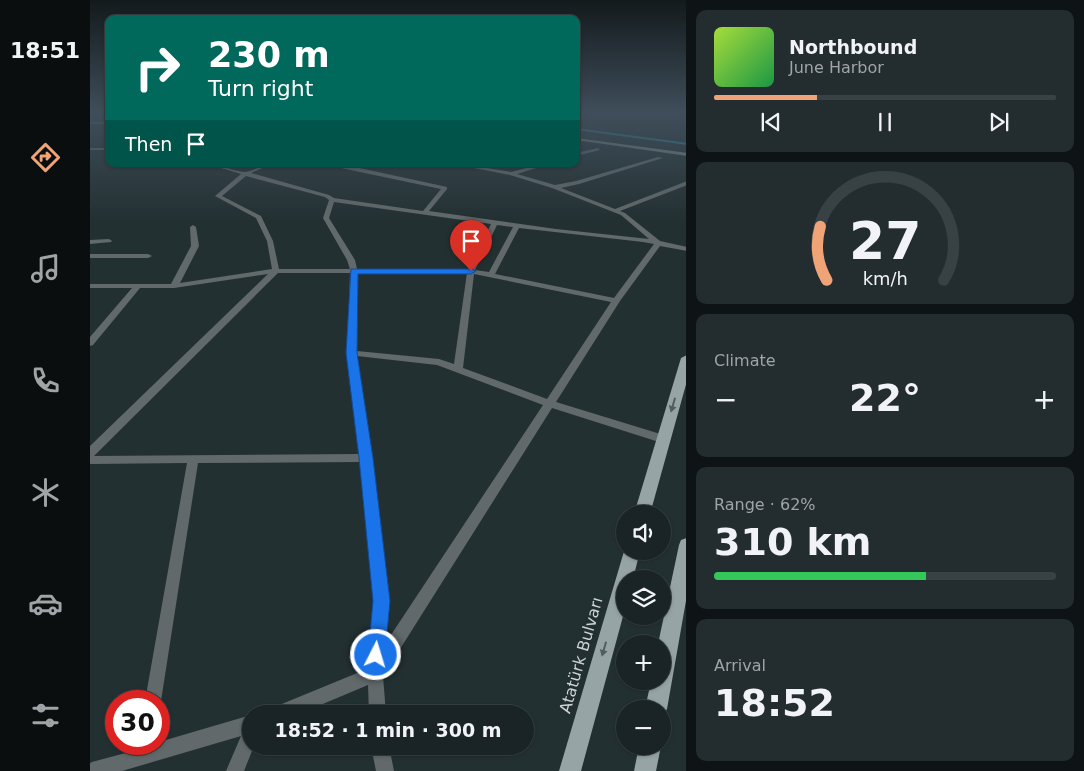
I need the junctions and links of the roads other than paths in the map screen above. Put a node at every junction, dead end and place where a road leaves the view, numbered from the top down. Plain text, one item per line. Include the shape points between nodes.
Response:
1 (90, 149) edge
2 (105, 149) edge
3 (598, 149) edge
4 (651, 149) edge
5 (580, 154) edge
6 (686, 154) edge
7 (660, 158) dead end
8 (220, 167) edge
9 (262, 167) edge
10 (346, 167) edge
11 (472, 167) edge
12 (536, 167) edge
13 (245, 174) junction
14 (511, 174) junction
15 (686, 183) edge
16 (554, 187) junction
17 (332, 200) junction
18 (614, 211) junction
19 (424, 212) junction
20 (495, 222) junction
21 (518, 226) junction
22 (192, 227) dead end
23 (109, 241) dead end
24 (90, 242) edge
25 (658, 243) junction
26 (686, 249) edge
27 (90, 256) edge
28 (148, 256) dead end
29 (276, 271) junction
30 (354, 271) junction
31 (471, 271) junction
32 (491, 275) junction
33 (90, 286) edge
34 (138, 286) junction
35 (174, 286) junction
36 (616, 301) junction
37 (90, 343) edge
38 (352, 353) junction
39 (686, 358) edge
40 (458, 369) junction
41 (550, 404) junction
42 (663, 439) junction
43 (90, 453) edge
44 (366, 458) junction
45 (90, 460) edge
46 (193, 460) junction
47 (645, 505) edge
48 (686, 544) edge
49 (629, 560) edge
50 (669, 635) edge
51 (375, 674) junction
52 (155, 690) edge
53 (300, 705) edge
54 (377, 705) edge
55 (242, 726) edge
56 (170, 744) edge
57 (242, 754) edge
58 (132, 755) edge
59 (381, 755) edge
60 (648, 755) edge
61 (92, 771) edge
62 (235, 771) edge
63 (385, 771) edge
64 (570, 771) edge
65 (645, 771) edge

1 - 2 street
3 - 5 street
4 - 6 main road
7 - 16 street
8 - 13 street
9 - 13 street
10 - 19 street via 445,188
11 - 14 street
12 - 14 street
13 - 17 street
13 - 29 street via 218,196 260,217 270,241
14 - 16 street
15 - 18 street
16 - 18 street
17 - 19 street
17 - 30 street via 326,218
18 - 25 street
19 - 20 street
20 - 21 street
20 - 31 street
21 - 25 street
21 - 32 street
22 - 35 street via 195,246
23 - 24 street
25 - 26 street
25 - 36 street
27 - 28 street
29 - 30 street
29 - 35 street
29 - 43 street
30 - 31 street
30 - 38 street
31 - 32 street
31 - 40 street
32 - 36 street
33 - 34 street
34 - 35 street
34 - 37 street
36 - 41 street
38 - 40 street via 439,362
38 - 44 street
39 -> 42 main road
40 - 41 street
41 - 42 street
41 - 51 street
42 - 47 main road
44 - 46 street
44 - 51 street via 382,601
45 - 46 street
46 - 52 street
48 - 50 main road
49 -> 64 main road, Atatürk Bulvarı
51 - 53 street
51 - 54 street
55 - 56 street
57 - 62 street
58 - 61 street
59 - 63 street
60 - 65 main road

